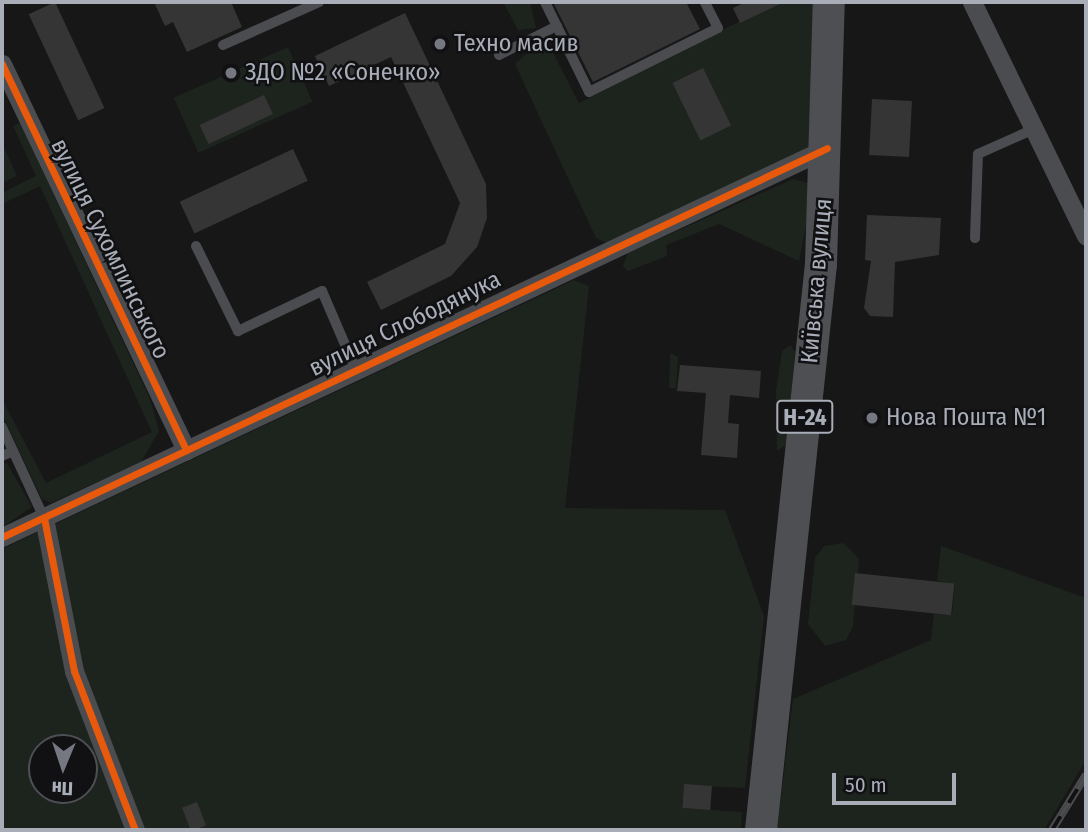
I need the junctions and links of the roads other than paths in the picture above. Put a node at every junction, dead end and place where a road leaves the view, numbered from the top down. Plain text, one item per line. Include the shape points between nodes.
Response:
1 (319, 2) edge
2 (545, 2) edge
3 (705, 2) edge
4 (829, 2) edge
5 (972, 2) edge
6 (557, 26) junction
7 (223, 45) dead end
8 (499, 55) dead end
9 (2, 64) edge
10 (1034, 129) junction
11 (827, 148) junction
12 (1086, 236) edge
13 (975, 238) dead end
14 (196, 246) dead end
15 (356, 370) junction
16 (2, 426) edge
17 (186, 450) junction
18 (13, 451) junction
19 (2, 456) edge
20 (44, 518) junction
21 (2, 537) edge
22 (135, 830) edge
23 (761, 830) edge

1 - 7 lane
2 - 6 lane
3 - 6 lane via 718,28 589,92
4 - 11 main road, Київська вулиця / Н-24
5 - 10 street
6 - 8 lane
9 - 17 street, вулиця Сухомлинського
10 - 12 street
10 - 13 lane via 978,154
11 - 15 street, вулиця Слободянука
11 - 23 main road, Київська вулиця / Н-24
14 - 15 lane via 238,331 322,291
15 - 17 street, вулиця Слободянука
16 - 18 lane
17 - 20 street, вулиця Слободянука
18 - 19 lane
18 - 20 lane
20 - 21 street, вулиця Слободянука
20 - 22 street via 74,671

